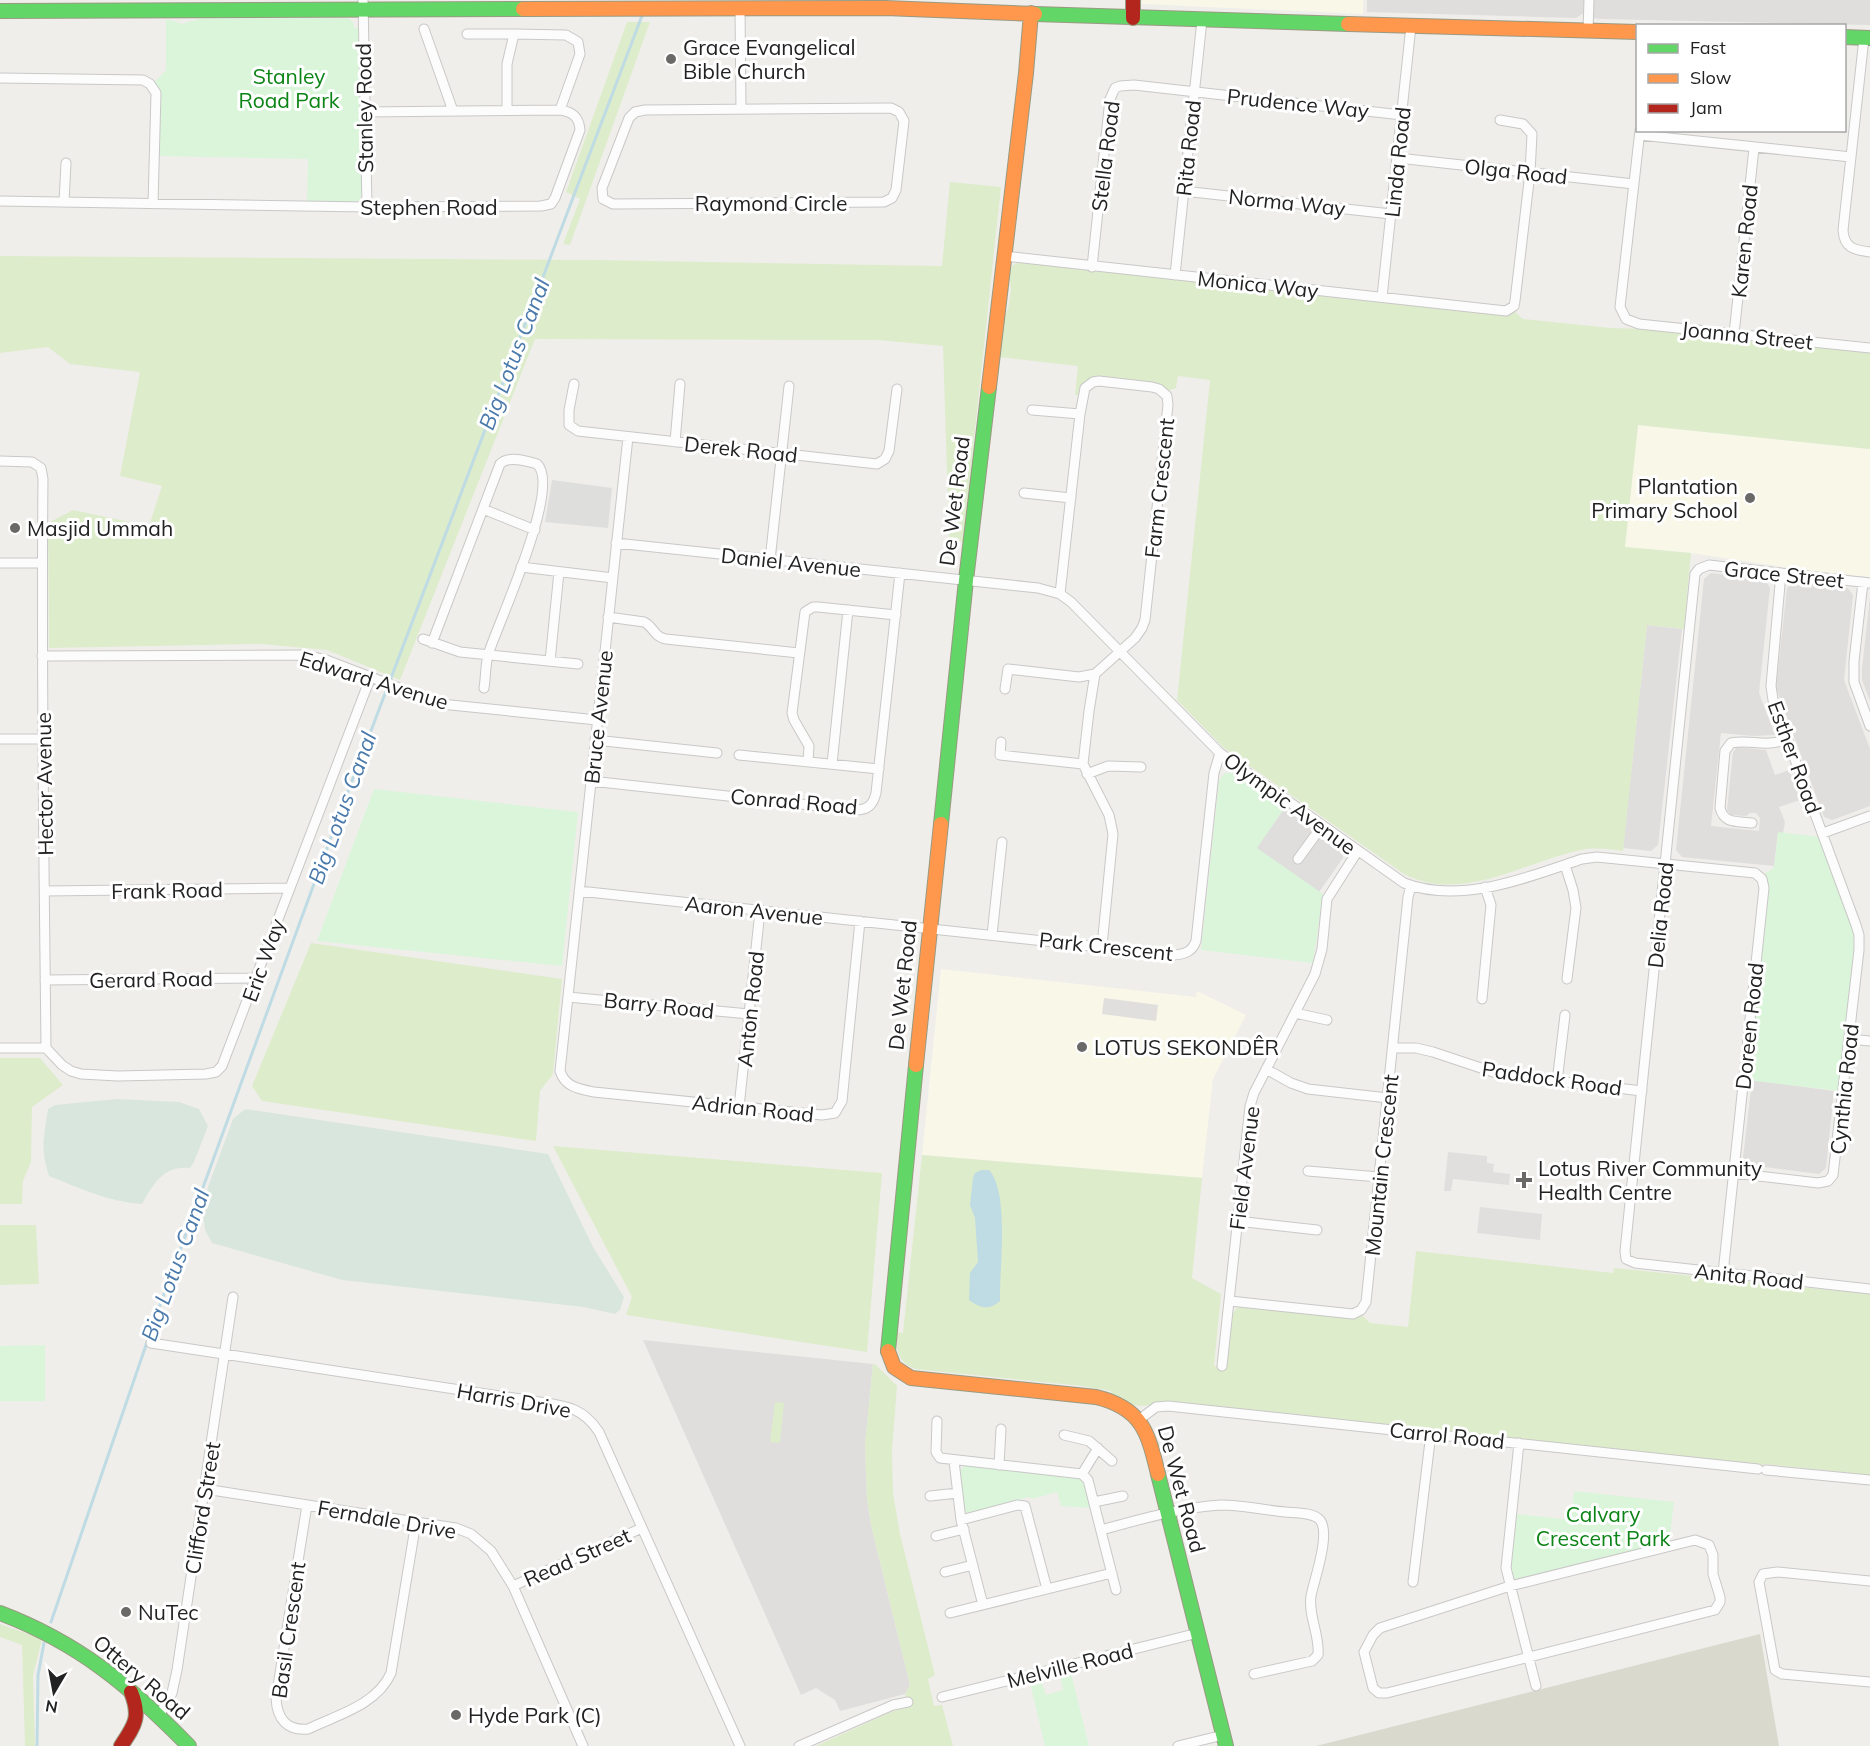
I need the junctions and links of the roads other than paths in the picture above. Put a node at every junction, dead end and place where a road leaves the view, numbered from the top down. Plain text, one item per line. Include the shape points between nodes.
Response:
1 (1133, 0) edge
2 (1588, 0) edge
3 (363, 5) edge
4 (740, 8) junction
5 (0, 11) edge
6 (1031, 13) junction
7 (1133, 18) junction
8 (1202, 20) junction
9 (1411, 26) junction
10 (424, 29) dead end
11 (1588, 31) junction
12 (1636, 32) edge
13 (467, 34) dead end
14 (514, 34) junction
15 (1846, 37) edge
16 (1867, 38) edge
17 (0, 78) edge
18 (1194, 92) junction
19 (741, 109) junction
20 (507, 110) junction
21 (560, 110) junction
22 (453, 111) junction
23 (365, 112) junction
24 (1402, 115) junction
25 (1500, 120) dead end
26 (1640, 133) edge
27 (1755, 148) junction
28 (1851, 157) junction
29 (1398, 158) junction
30 (66, 163) dead end
31 (1530, 173) junction
32 (1634, 184) junction
33 (1183, 191) junction
34 (0, 201) edge
35 (64, 202) junction
36 (153, 204) junction
37 (367, 207) junction
38 (1391, 214) junction
39 (1870, 252) edge
40 (1004, 256) junction
41 (1092, 267) junction
42 (1175, 275) junction
43 (1383, 297) junction
44 (1734, 334) junction
45 (1870, 348) edge
46 (574, 384) dead end
47 (680, 384) dead end
48 (789, 386) dead end
49 (897, 389) dead end
50 (1032, 410) dead end
51 (1080, 414) junction
52 (628, 436) junction
53 (675, 442) junction
54 (783, 453) junction
55 (0, 461) edge
56 (1024, 493) dead end
57 (1071, 498) junction
58 (483, 508) junction
59 (535, 530) junction
60 (616, 543) junction
61 (770, 560) junction
62 (0, 563) edge
63 (42, 563) junction
64 (521, 567) junction
65 (1699, 569) joint
66 (559, 572) junction
67 (900, 573) junction
68 (1781, 573) junction
69 (613, 578) junction
70 (966, 580) junction
71 (1866, 583) edge
72 (1060, 594) junction
73 (848, 610) junction
74 (896, 615) junction
75 (608, 616) junction
76 (1121, 651) junction
77 (799, 653) junction
78 (488, 655) junction
79 (42, 656) junction
80 (550, 661) junction
81 (578, 664) dead end
82 (1095, 674) junction
83 (370, 676) junction
84 (484, 688) dead end
85 (1005, 689) dead end
86 (597, 720) junction
87 (1870, 726) edge
88 (0, 739) edge
89 (44, 739) junction
90 (1787, 739) junction
91 (595, 740) junction
92 (1001, 742) dead end
93 (717, 753) dead end
94 (1220, 753) junction
95 (739, 755) dead end
96 (808, 762) junction
97 (832, 764) junction
98 (1083, 764) junction
99 (1141, 767) dead end
100 (879, 769) junction
101 (1087, 774) junction
102 (591, 781) junction
103 (1870, 816) edge
104 (1752, 823) dead end
105 (1322, 825) junction
106 (1823, 833) junction
107 (1002, 842) dead end
108 (1357, 852) junction
109 (1298, 859) dead end
110 (1665, 863) junction
111 (1565, 865) junction
112 (1412, 886) junction
113 (1485, 887) junction
114 (290, 888) junction
115 (45, 891) junction
116 (579, 891) junction
117 (760, 910) junction
118 (860, 921) junction
119 (929, 928) junction
120 (992, 935) junction
121 (1859, 935) junction
122 (1870, 936) edge
123 (1102, 946) junction
124 (256, 978) junction
125 (1567, 979) dead end
126 (45, 980) junction
127 (568, 997) junction
128 (1482, 999) dead end
129 (1295, 1013) junction
130 (749, 1014) junction
131 (1565, 1015) dead end
132 (1327, 1020) dead end
133 (1849, 1039) junction
134 (1870, 1041) edge
135 (0, 1048) edge
136 (46, 1048) junction
137 (1393, 1048) junction
138 (1266, 1069) junction
139 (1557, 1082) junction
140 (1642, 1091) junction
141 (1388, 1098) junction
142 (739, 1107) junction
143 (1308, 1171) dead end
144 (1733, 1173) junction
145 (1379, 1177) junction
146 (1237, 1221) junction
147 (1317, 1230) dead end
148 (1628, 1261) joint
149 (1723, 1273) junction
150 (1870, 1289) edge
151 (233, 1297) dead end
152 (1230, 1301) junction
153 (151, 1342) dead end
154 (225, 1354) junction
155 (1222, 1366) dead end
156 (1140, 1419) junction
157 (937, 1421) dead end
158 (1001, 1429) dead end
159 (1431, 1433) junction
160 (1064, 1435) dead end
161 (1519, 1443) junction
162 (1098, 1448) junction
163 (954, 1461) junction
164 (1112, 1461) dead end
165 (999, 1465) junction
166 (1082, 1474) junction
167 (1870, 1480) edge
168 (205, 1488) junction
169 (958, 1493) junction
170 (930, 1496) dead end
171 (1123, 1496) dead end
172 (1094, 1502) junction
173 (307, 1505) junction
174 (1169, 1514) junction
175 (416, 1522) junction
176 (962, 1524) junction
177 (642, 1528) junction
178 (1101, 1530) junction
179 (936, 1536) dead end
180 (973, 1565) junction
181 (945, 1572) dead end
182 (1112, 1573) junction
183 (1413, 1581) dead end
184 (1870, 1581) edge
185 (513, 1586) junction
186 (1510, 1586) junction
187 (1047, 1589) junction
188 (1116, 1590) dead end
189 (983, 1605) junction
190 (0, 1613) edge
191 (950, 1613) dead end
192 (1198, 1633) junction
193 (1528, 1656) junction
194 (1254, 1674) dead end
195 (1870, 1682) edge
196 (1536, 1686) dead end
197 (129, 1688) junction
198 (942, 1696) dead end
199 (908, 1702) dead end
200 (159, 1716) junction
201 (1225, 1740) edge
202 (121, 1746) edge
203 (189, 1746) edge
204 (583, 1746) edge
205 (740, 1746) edge
206 (799, 1746) edge
207 (1178, 1746) edge

1 - 7 street
2 - 11 street
3 - 4 street
3 - 5 street
3 - 23 street, Stanley Road
4 - 6 street
4 - 19 street
6 - 7 street
6 - 40 street, De Wet Road
7 - 8 street
8 - 9 street
8 - 18 street, Rita Road
9 - 11 street
9 - 24 street, Linda Road
10 - 22 street
11 - 12 street
13 - 14 street
14 - 20 street via 507,64
14 - 21 street via 566,35 578,42 580,54
15 - 16 street
16 - 28 street
17 - 36 street via 143,80 150,84 156,93
18 - 24 street, Prudence Way
18 - 33 street, Rita Road
18 - 41 street, Stella Road via 1125,85 1112,93
19 - 19 street, Raymond Circle via 891,108 899,112 904,121 892,198 884,202 613,204 603,199 602,188 635,112
20 - 21 street
20 - 22 street
21 - 37 street, Stephen Road via 574,114 580,130 551,204 508,208
22 - 23 street
23 - 37 street, Stanley Road
24 - 29 street, Linda Road
25 - 31 street via 1523,124 1532,134
26 - 27 street
26 - 32 street
27 - 28 street
27 - 44 street, Karen Road
28 - 39 street via 1843,238 1851,249
29 - 31 street, Olga Road
29 - 38 street, Linda Road
30 - 35 street
31 - 32 street, Olga Road
31 - 43 street, Monica Way via 1511,308 1506,311
32 - 44 street, Joanna Street via 1620,307 1626,319 1639,324
33 - 38 street, Norma Way
33 - 42 street, Rita Road
34 - 35 street, Stephen Road
35 - 36 street, Stephen Road
36 - 37 street, Stephen Road
38 - 43 street, Linda Road
40 - 41 street, Monica Way
40 - 70 street, De Wet Road
41 - 42 street, Monica Way
42 - 43 street, Monica Way
44 - 45 street, Joanna Street
46 - 52 street, Derek Road via 569,419 573,429
47 - 53 street
48 - 54 street
49 - 54 street, Derek Road via 889,451 881,462
50 - 51 street
51 - 57 street, Farm Crescent
51 - 76 street, Farm Crescent via 1085,388 1093,382 1152,387 1167,396 1145,620 1135,638
52 - 53 street, Derek Road
52 - 60 street, Bruce Avenue
53 - 54 street, Derek Road
54 - 61 street
55 - 63 street, Hector Avenue via 32,462 41,468
56 - 57 street
57 - 72 street, Farm Crescent
58 - 59 street
58 - 59 street via 502,462 510,459 535,463 544,474
58 - 78 street via 428,641 453,651
59 - 64 street
60 - 61 street, Daniel Avenue
60 - 69 street, Bruce Avenue
61 - 67 street, Daniel Avenue
62 - 63 street
63 - 79 street, Hector Avenue
64 - 66 street
64 - 78 street
65 - 68 street, Grace Street via 1709,566
65 - 110 street, Delia Road via 1694,581
66 - 69 street
66 - 80 street
67 - 70 street, Daniel Avenue
67 - 74 street, Conrad Road
68 - 71 street, Grace Street
68 - 90 street, Esther Road via 1771,686
69 - 75 street, Bruce Avenue
70 - 72 street, Olympic Avenue
70 - 119 street, De Wet Road
71 - 87 street via 1854,682
72 - 76 street, Olympic Avenue
73 - 74 street
73 - 77 street via 808,609
73 - 97 street
74 - 100 street, Conrad Road
75 - 77 street via 644,622 657,636 666,639
75 - 86 street, Bruce Avenue
76 - 82 street
76 - 94 street, Olympic Avenue
77 - 96 street via 792,713 809,746
78 - 80 street
78 - 84 street
79 - 83 street, Edward Avenue via 306,654
79 - 89 street, Hector Avenue
80 - 81 street
82 - 85 street via 1008,669
82 - 98 street
83 - 86 street, Edward Avenue via 441,704
83 - 114 street, Eric Way
86 - 91 street, Bruce Avenue
88 - 89 street
89 - 115 street, Hector Avenue
90 - 104 street via 1769,744 1739,741 1731,743 1725,751 1722,817
90 - 106 street, Esther Road
91 - 93 street
91 - 102 street, Bruce Avenue
92 - 98 street via 1000,755
94 - 105 street, Olympic Avenue
94 - 123 street, Park Crescent via 1214,773 1194,945 1185,954 1174,955
95 - 96 street
96 - 97 street
97 - 100 street
98 - 101 street
99 - 101 street via 1108,766
100 - 102 street, Conrad Road via 871,806 861,810
101 - 123 street via 1109,815 1113,834
102 - 116 street, Bruce Avenue
103 - 106 street
105 - 108 street, Olympic Avenue
105 - 109 street
106 - 121 street, Esther Road
107 - 120 street
108 - 112 street, Olympic Avenue
108 - 129 street, Field Avenue via 1328,899 1320,961
110 - 111 street, Olympic Avenue via 1597,857
110 - 140 street, Delia Road
110 - 144 street, Doreen Road via 1749,872 1763,882
111 - 113 street, Olympic Avenue
111 - 125 street via 1576,908
112 - 113 street, Olympic Avenue via 1457,892
112 - 137 street, Mountain Crescent
113 - 128 street via 1491,905
114 - 115 street, Frank Road
114 - 124 street, Eric Way
115 - 126 street, Hector Avenue
116 - 117 street, Aaron Avenue
116 - 127 street, Bruce Avenue
117 - 118 street, Aaron Avenue
117 - 130 street, Anton Road
118 - 119 street, Aaron Avenue
118 - 142 street, Adrian Road via 840,1107 835,1113 822,1115
119 - 120 street, Park Crescent
119 - 156 street, De Wet Road via 886,1341 889,1362 903,1375 920,1379 1104,1399 1122,1405
120 - 123 street, Park Crescent
121 - 122 street
121 - 133 street, Cynthia Road
124 - 126 street, Gerard Road
124 - 136 street, Eric Way via 225,1063 211,1074 81,1074 62,1065
126 - 136 street, Hector Avenue
127 - 130 street, Barry Road
127 - 142 street, Adrian Road via 560,1071 570,1086
129 - 132 street
129 - 138 street, Field Avenue
130 - 142 street, Anton Road
131 - 139 street
133 - 134 street
133 - 144 street, Cynthia Road via 1835,1172 1831,1179 1818,1183
135 - 136 street
137 - 139 street, Paddock Road via 1416,1048 1499,1074
137 - 141 street, Mountain Crescent
138 - 141 street via 1308,1089
138 - 146 street, Field Avenue via 1250,1106
139 - 140 street, Paddock Road
140 - 148 street, Delia Road via 1625,1251
141 - 145 street, Mountain Crescent
143 - 145 street
144 - 149 street, Doreen Road
145 - 152 street, Mountain Crescent via 1366,1302 1361,1310 1346,1314
146 - 147 street
146 - 152 street, Field Avenue
148 - 149 street, Anita Road
149 - 150 street, Anita Road
151 - 154 street, Clifford Street
152 - 155 street, Field Avenue
153 - 154 street, Harris Drive
154 - 168 street, Clifford Street
154 - 177 street, Harris Drive via 571,1408 589,1419 599,1432
156 - 159 street, Carrol Road via 1156,1407 1168,1406
156 - 174 street, De Wet Road via 1150,1440
157 - 163 street via 937,1456
158 - 165 street
159 - 161 street, Carrol Road
159 - 183 street
160 - 162 street via 1084,1439
161 - 167 street, Carrol Road
161 - 186 street via 1506,1568
162 - 164 street
162 - 166 street
163 - 165 street
163 - 169 street
165 - 166 street
166 - 172 street via 1088,1480
168 - 173 street, Ferndale Drive
168 - 200 street, Clifford Street via 172,1693
169 - 170 street
169 - 176 street
171 - 172 street
172 - 178 street
173 - 175 street, Ferndale Drive
173 - 175 street, Basil Crescent via 276,1698 276,1708 284,1723 299,1730 368,1701 387,1683
174 - 178 street
174 - 192 street, De Wet Road
174 - 194 street via 1229,1506 1313,1516 1322,1523 1311,1598 1318,1654 1314,1659
175 - 185 street, Ferndale Drive via 471,1534 491,1551
176 - 179 street
176 - 180 street
176 - 187 street via 1017,1505 1025,1506
177 - 185 street, Read Street
177 - 205 street, Harris Drive
178 - 182 street
180 - 181 street
180 - 189 street
182 - 187 street
182 - 188 street
184 - 195 street via 1777,1572 1763,1574 1759,1587 1775,1670 1782,1674
185 - 204 street, Ferndale Drive
186 - 193 street
186 - 193 street via 1380,1628 1364,1648 1365,1660 1373,1688 1383,1694
186 - 193 street via 1695,1540 1709,1545 1713,1555 1713,1574 1720,1597 1714,1610
187 - 189 street
189 - 191 street
190 - 197 street, Ottery Road via 46,1632 93,1659
192 - 198 street, Melville Road
192 - 201 street, De Wet Road
193 - 196 street
197 - 200 street, Ottery Road
197 - 202 street via 138,1714
199 - 206 street
200 - 203 street, Ottery Road
201 - 207 street

